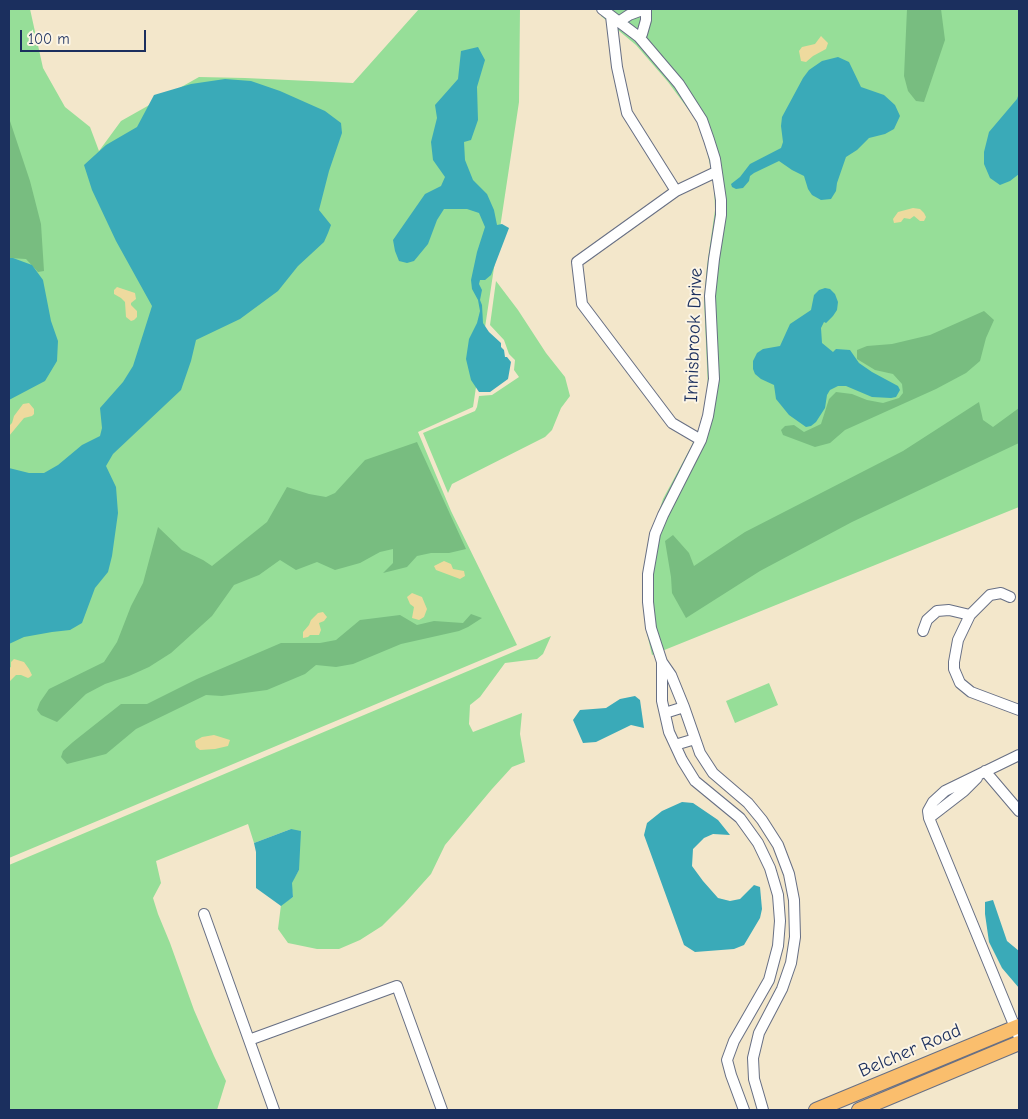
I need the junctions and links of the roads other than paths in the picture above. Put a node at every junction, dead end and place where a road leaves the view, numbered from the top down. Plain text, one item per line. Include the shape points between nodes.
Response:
1 (602, 9) edge
2 (646, 9) edge
3 (616, 19) junction
4 (639, 37) junction
5 (716, 172) junction
6 (676, 191) junction
7 (701, 440) junction
8 (1010, 597) dead end
9 (970, 615) junction
10 (923, 630) dead end
11 (662, 662) junction
12 (684, 707) junction
13 (1019, 710) edge
14 (665, 713) junction
15 (695, 739) junction
16 (675, 745) junction
17 (1019, 754) edge
18 (985, 771) junction
19 (1019, 811) edge
20 (204, 914) dead end
21 (1018, 1030) edge
22 (249, 1040) junction
23 (1019, 1044) edge
24 (820, 1109) edge
25 (274, 1110) edge
26 (442, 1110) edge
27 (744, 1110) edge
28 (762, 1110) edge
29 (859, 1110) edge

1 - 3 street, Innisbrook Drive
2 - 3 street
2 - 4 street via 646,20
3 - 4 street, Innisbrook Drive
3 - 6 street via 617,67 627,113
4 - 5 street, Innisbrook Drive via 679,84 702,120
5 - 6 street
5 - 7 street, Innisbrook Drive via 721,215 710,296 714,378
6 - 7 street via 577,262 582,304 672,423
7 - 11 street, Innisbrook Drive via 655,534 648,574 651,628
8 - 9 street via 994,593
9 - 10 street via 937,611 927,620
9 - 13 street via 958,640 954,662 956,676 971,692
11 - 12 street, Innisbrook Drive
11 - 14 street, Innisbrook Drive
12 - 14 street
12 - 15 street, Innisbrook Drive
14 - 16 street, Innisbrook Drive
15 - 16 street
15 - 28 street, Innisbrook Drive via 713,773 748,803 778,845 794,900 795,937 791,963 782,989 758,1033 753,1058 754,1080
16 - 27 street, Innisbrook Drive via 695,781 740,818 758,843 778,895 778,946 769,980 734,1041 728,1060
17 - 18 street
18 - 19 street
18 - 21 street via 964,791 928,815
20 - 22 street
21 - 24 main road, Belcher Road
22 - 25 street
22 - 26 street via 397,986
23 - 29 main road, Belcher Road

